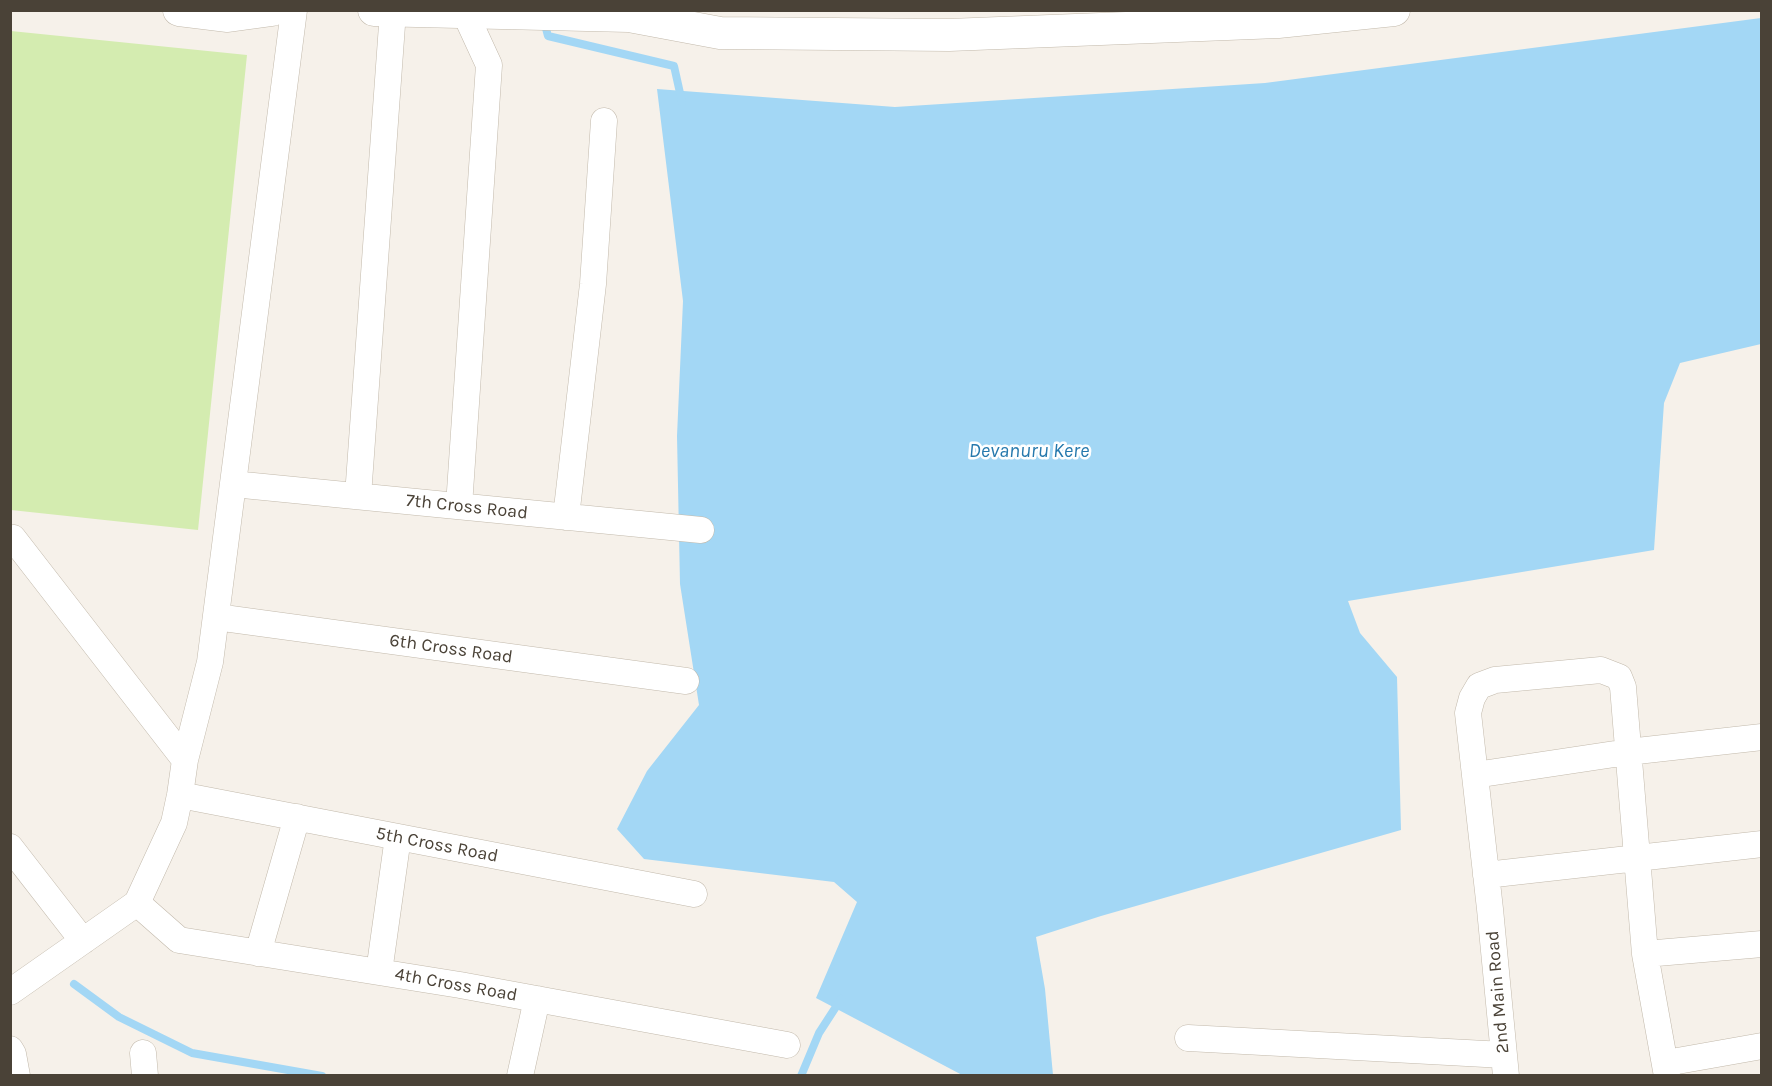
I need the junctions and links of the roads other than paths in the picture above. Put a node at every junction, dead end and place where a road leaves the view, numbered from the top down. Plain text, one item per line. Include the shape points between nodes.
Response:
1 (179, 10) edge
2 (272, 10) edge
3 (294, 10) edge
4 (374, 10) edge
5 (1394, 10) edge
6 (393, 11) edge
7 (478, 13) junction
8 (642, 13) edge
9 (604, 121) dead end
10 (233, 484) junction
11 (358, 496) junction
12 (459, 506) junction
13 (566, 517) junction
14 (701, 530) dead end
15 (13, 538) dead end
16 (216, 616) junction
17 (686, 681) dead end
18 (1761, 736) edge
19 (1629, 752) junction
20 (185, 760) junction
21 (1475, 775) junction
22 (180, 795) junction
23 (297, 817) junction
24 (398, 837) junction
25 (1761, 844) edge
26 (10, 847) edge
27 (1637, 858) junction
28 (1486, 875) junction
29 (694, 894) dead end
30 (137, 903) junction
31 (82, 941) junction
32 (1761, 944) edge
33 (258, 953) junction
34 (1645, 954) junction
35 (379, 972) junction
36 (10, 992) edge
37 (537, 999) junction
38 (1188, 1038) dead end
39 (787, 1045) dead end
40 (1761, 1046) edge
41 (10, 1049) edge
42 (1505, 1065) edge
43 (1667, 1069) edge
44 (17, 1076) edge
45 (520, 1076) edge

1 - 2 street via 228,16
3 - 10 street
4 - 6 street
5 - 8 street via 1278,22 949,35 720,33
6 - 7 street
6 - 11 street
7 - 8 street
7 - 12 street via 489,65
9 - 13 street via 593,284
10 - 11 street, 7th Cross Road
10 - 16 street
11 - 12 street, 7th Cross Road
12 - 13 street, 7th Cross Road
13 - 14 street, 7th Cross Road
15 - 20 street
16 - 17 street, 6th Cross Road
16 - 20 street via 210,663
18 - 19 street
19 - 21 street
19 - 21 street, 2nd Main Road via 1619,676 1601,669 1495,680 1479,686 1468,713
19 - 27 street
20 - 22 street
21 - 28 street, 2nd Main Road
22 - 23 street, 5th Cross Road
22 - 30 street via 174,823
23 - 24 street, 5th Cross Road
23 - 33 street
24 - 29 street, 5th Cross Road
24 - 35 street
25 - 27 street
26 - 31 street
27 - 28 street
27 - 34 street
28 - 42 street, 2nd Main Road
30 - 31 street
30 - 33 street, 4th Cross Road via 178,940
31 - 36 street
32 - 34 street
33 - 35 street, 4th Cross Road
34 - 43 street
35 - 37 street, 4th Cross Road
37 - 39 street, 4th Cross Road
37 - 45 street
38 - 42 street
40 - 43 street
41 - 44 street

